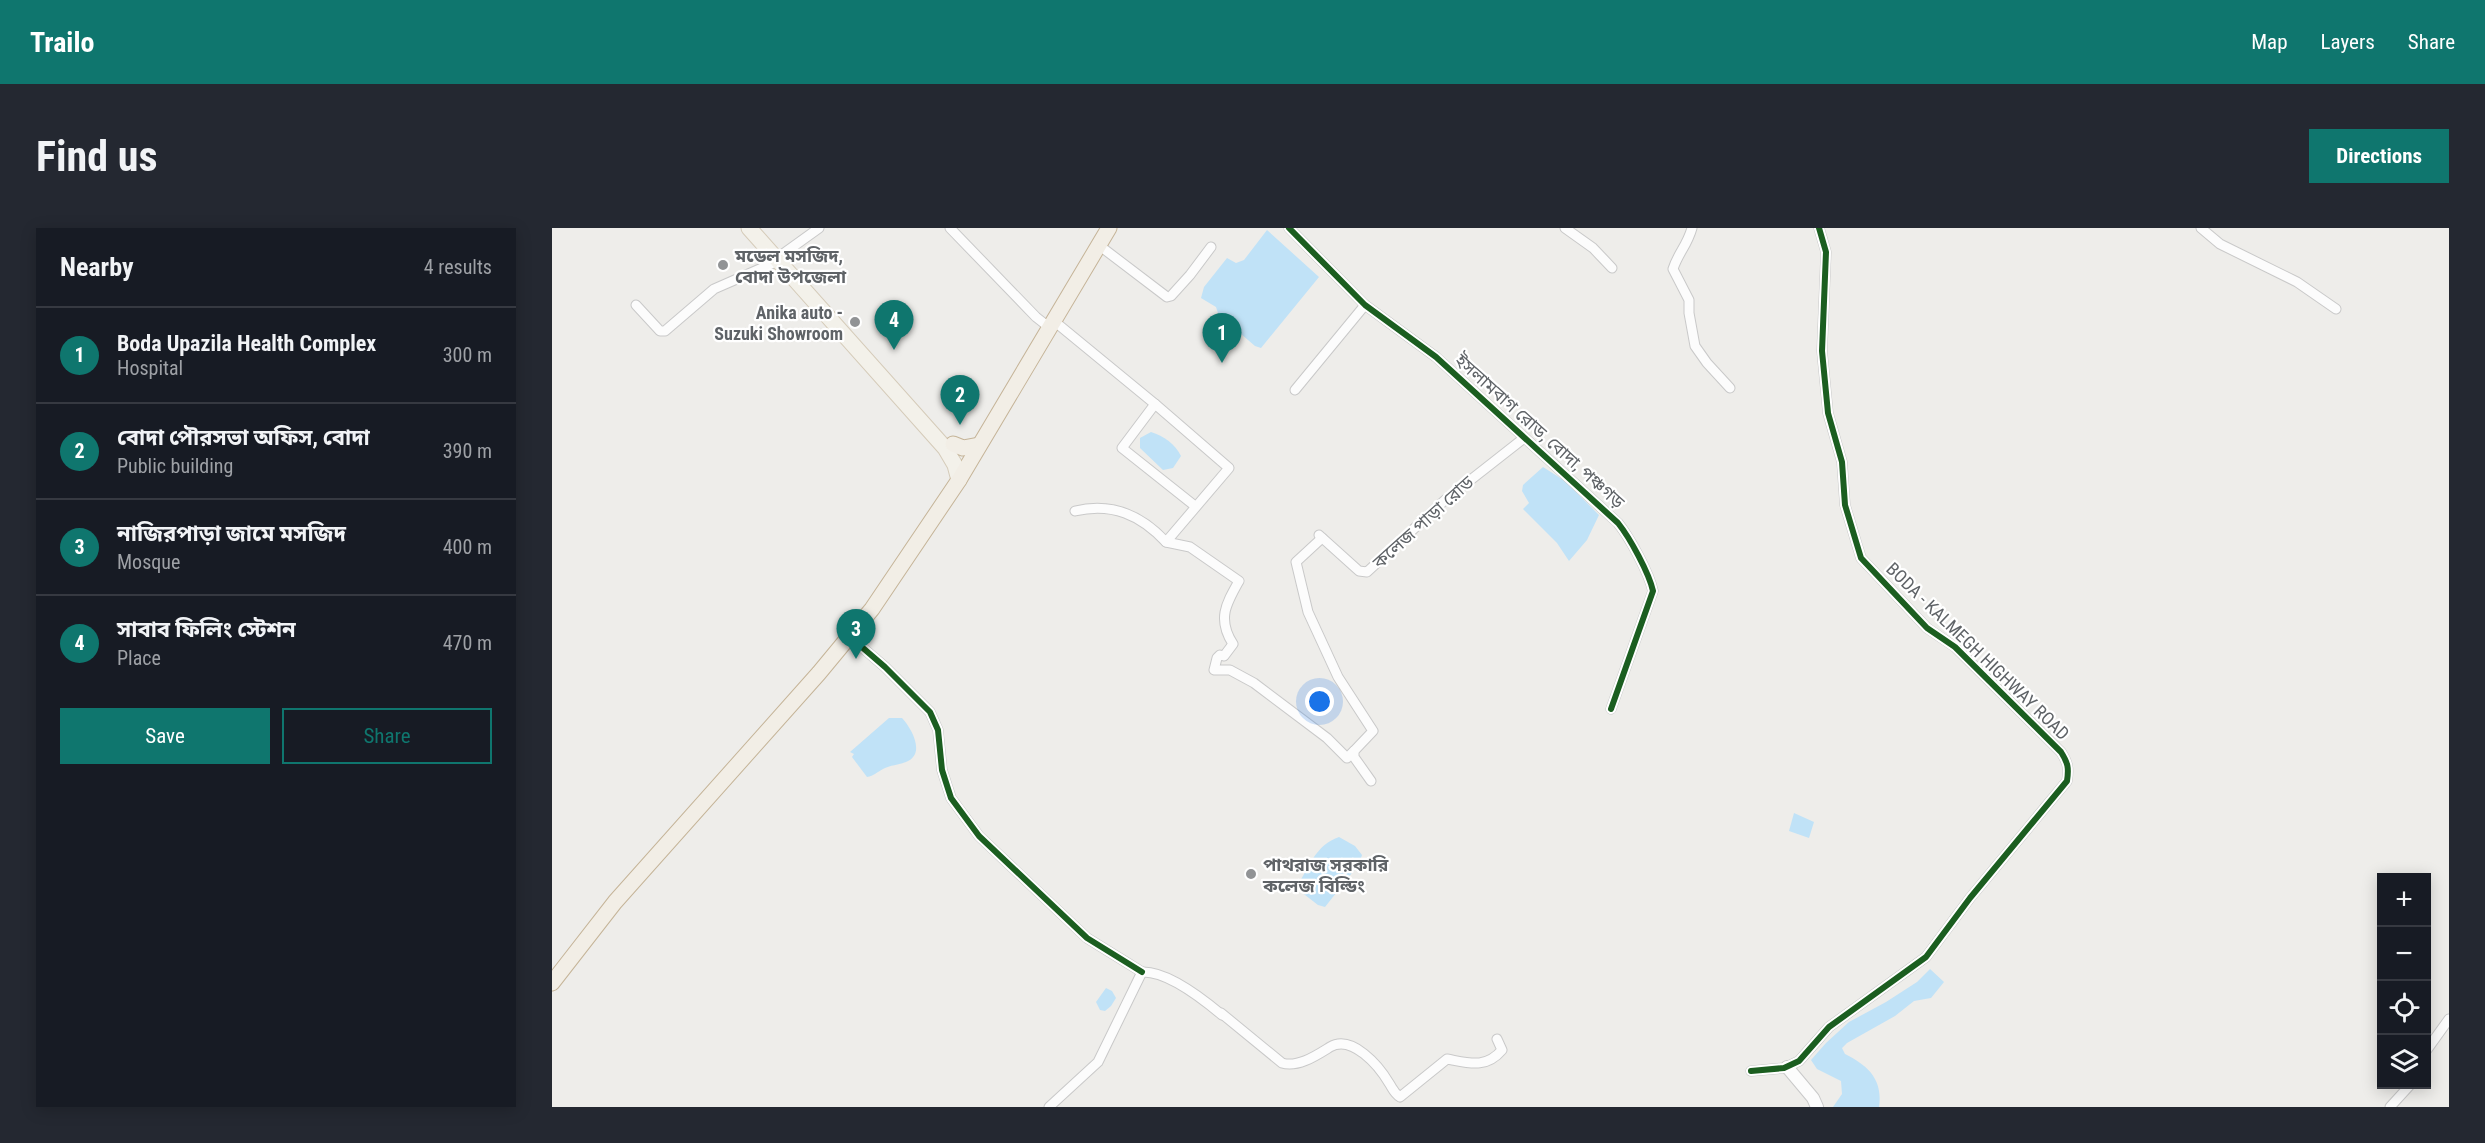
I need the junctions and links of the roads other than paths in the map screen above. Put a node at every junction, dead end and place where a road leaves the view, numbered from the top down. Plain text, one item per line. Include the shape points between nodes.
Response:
1 (749, 228) edge
2 (819, 228) edge
3 (950, 228) edge
4 (1099, 228) edge
5 (1109, 228) edge
6 (1289, 228) edge
7 (1564, 228) edge
8 (1692, 228) edge
9 (1819, 228) edge
10 (2201, 228) edge
11 (1100, 246) junction
12 (1211, 247) dead end
13 (777, 260) junction
14 (1090, 262) junction
15 (1612, 268) dead end
16 (636, 305) dead end
17 (1365, 305) junction
18 (2336, 309) dead end
19 (1052, 325) junction
20 (1730, 388) dead end
21 (1294, 390) dead end
22 (1155, 404) junction
23 (926, 428) junction
24 (1524, 438) junction
25 (953, 444) junction
26 (979, 445) junction
27 (968, 463) junction
28 (959, 480) junction
29 (1195, 506) dead end
30 (1075, 511) dead end
31 (1166, 542) junction
32 (849, 636) junction
33 (1611, 709) dead end
34 (1351, 755) junction
35 (1371, 781) dead end
36 (1142, 972) junction
37 (552, 983) edge
38 (2449, 1018) edge
39 (1497, 1039) dead end
40 (2431, 1045) edge
41 (1788, 1067) junction
42 (1751, 1071) dead end
43 (2406, 1089) edge
44 (1049, 1107) edge
45 (1817, 1107) edge
46 (2390, 1107) edge

1 - 13 main road
2 - 13 street
3 - 19 street via 1036,317
4 - 14 street
5 - 11 highway
6 - 17 street, ইসলামবাগ রোড, বোদা, পঞ্চগড়
7 - 15 street via 1593,248
8 - 20 street via 1688,244 1673,269 1689,300 1695,346
9 - 41 street, BODA - KALMEGH HIGHWAY ROAD via 1826,252 1822,351 1828,413 1842,462 1845,505 1861,558 1927,628 1955,647 2061,752 2069,771 2067,781 1970,897 1926,957 1828,1027 1799,1061
10 - 18 street via 2220,244 2297,282
11 - 12 street via 1167,297 1191,275
11 - 14 highway
13 - 16 street via 714,289 665,331 660,331
13 - 23 main road
14 - 19 highway
17 - 21 street
17 - 24 street, ইসলামবাগ রোড, বোদা, পঞ্চগড় via 1436,357
19 - 22 street
19 - 26 highway
22 - 29 street via 1122,448
22 - 31 street via 1229,468
23 - 25 main road
23 - 28 main road via 945,448
24 - 33 street, ইসলামবাগ রোড, বোদা, পঞ্চগড় via 1618,523 1650,577 1651,604
24 - 34 street, কলেজ পাড়া রোড via 1445,500 1367,572 1359,571 1321,537 1296,562 1308,612 1338,677 1373,731
25 - 26 highway via 963,448
25 - 27 main road
26 - 27 highway
27 - 28 highway
28 - 32 highway via 892,582
30 - 31 street via 1093,507 1126,513 1145,522
31 - 34 street via 1190,547 1239,581 1224,613 1223,627 1233,644 1224,656 1217,658 1214,670 1230,670 1254,683
32 - 36 street via 930,712 938,730 942,770 951,798 979,836 1088,938
32 - 37 highway via 615,902
34 - 35 street
36 - 39 street via 1151,972 1200,996 1282,1063 1310,1059 1335,1044 1361,1051 1400,1097 1447,1059 1480,1065 1488,1062 1502,1050
36 - 44 street via 1098,1062
38 - 40 street
41 - 42 street
41 - 45 street
43 - 46 street

